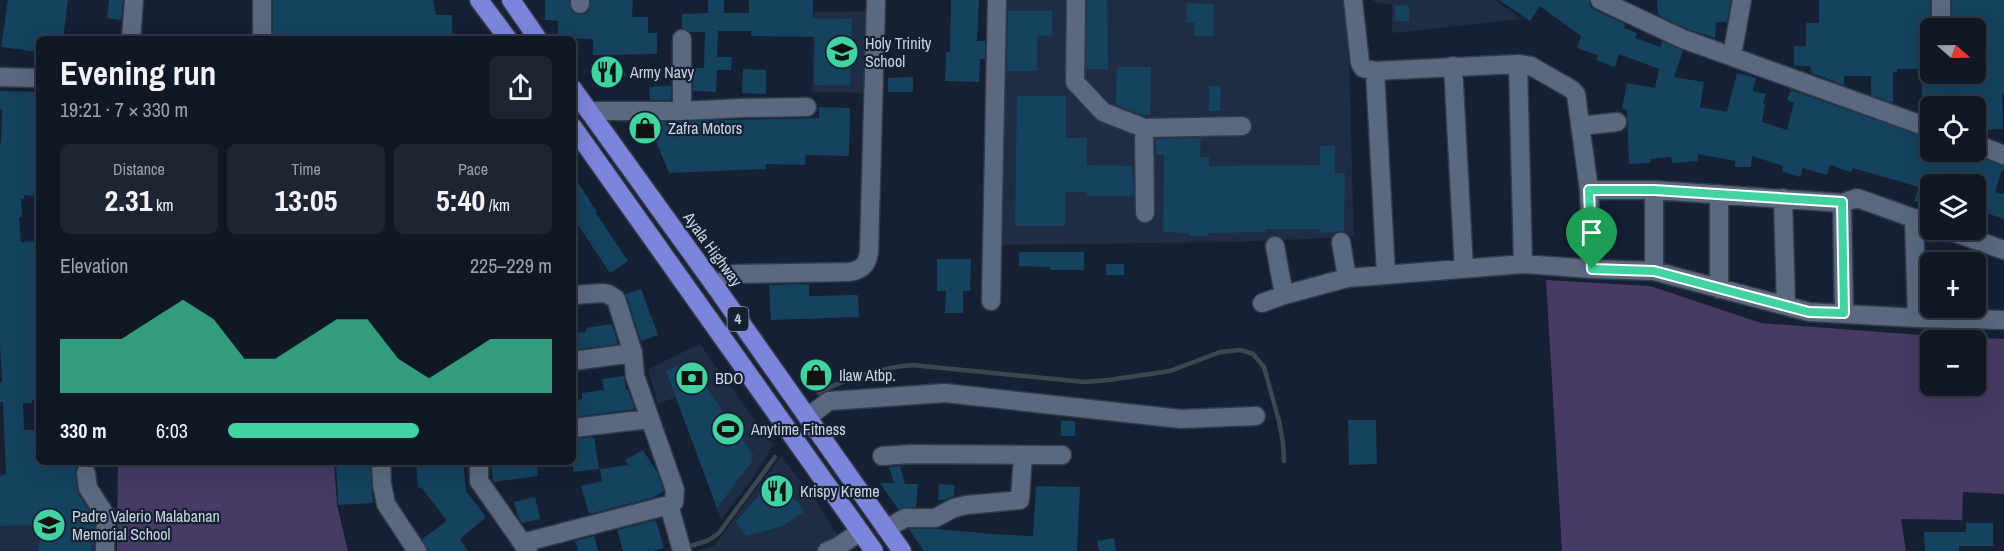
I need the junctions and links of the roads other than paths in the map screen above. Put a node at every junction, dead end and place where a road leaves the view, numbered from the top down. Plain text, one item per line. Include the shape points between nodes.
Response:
1 (134, 0) edge
2 (262, 0) edge
3 (479, 0) edge
4 (511, 0) edge
5 (876, 0) edge
6 (997, 0) edge
7 (1076, 0) edge
8 (1353, 0) edge
9 (1600, 0) edge
10 (1742, 0) edge
11 (131, 36) edge
12 (262, 36) edge
13 (500, 36) edge
14 (536, 36) edge
15 (682, 39) dead end
16 (1732, 56) junction
17 (1518, 64) junction
18 (1453, 66) junction
19 (1375, 71) junction
20 (0, 77) edge
21 (36, 78) edge
22 (576, 93) edge
23 (807, 107) dead end
24 (589, 111) junction
25 (682, 111) junction
26 (1617, 122) dead end
27 (1920, 124) edge
28 (1242, 126) dead end
29 (1580, 126) junction
30 (1144, 128) junction
31 (576, 131) edge
32 (1986, 148) edge
33 (2004, 155) edge
34 (1589, 190) junction
35 (1654, 190) junction
36 (1719, 194) junction
37 (1783, 198) junction
38 (1842, 202) junction
39 (1145, 213) dead end
40 (1920, 220) edge
41 (1921, 240) edge
42 (1976, 240) edge
43 (1341, 242) dead end
44 (1275, 246) dead end
45 (2004, 250) edge
46 (1523, 264) junction
47 (1464, 269) junction
48 (1592, 269) junction
49 (1654, 271) junction
50 (1386, 274) junction
51 (1347, 278) junction
52 (715, 286) junction
53 (1719, 289) junction
54 (576, 295) edge
55 (1284, 295) junction
56 (991, 301) dead end
57 (1262, 303) dead end
58 (1786, 306) junction
59 (1844, 313) junction
60 (1917, 318) junction
61 (2004, 320) edge
62 (633, 353) junction
63 (576, 361) edge
64 (802, 409) junction
65 (777, 416) junction
66 (1256, 416) dead end
67 (649, 419) junction
68 (576, 428) edge
69 (1023, 455) junction
70 (1062, 455) dead end
71 (882, 456) dead end
72 (381, 465) edge
73 (479, 465) edge
74 (86, 472) dead end
75 (669, 505) junction
76 (886, 529) junction
77 (861, 532) junction
78 (680, 546) edge
79 (525, 547) edge
80 (105, 551) edge
81 (417, 551) edge
82 (830, 551) edge
83 (874, 551) edge
84 (902, 551) edge

1 - 11 street
2 - 12 street
3 - 13 highway
4 - 14 highway
5 - 52 street via 867,263 860,270 849,272 734,274
6 - 56 street
7 - 30 street via 1075,82 1103,112
8 - 19 street via 1360,63
9 - 16 street via 1683,39
10 - 16 street
15 - 25 street
16 - 27 street
17 - 18 street
17 - 29 street via 1531,66 1571,89 1576,94
17 - 46 street
18 - 19 street
18 - 47 street
19 - 50 street
20 - 21 street
22 - 24 highway, Ayala Highway / 4
23 - 25 street
24 - 25 street
24 - 52 highway, Ayala Highway / 4
26 - 29 street
28 - 30 street
29 - 34 street
30 - 39 street
31 - 65 highway, 4
32 - 33 street
34 - 35 street
34 - 48 street
35 - 36 street
35 - 49 street
36 - 37 street
36 - 53 street
37 - 38 street
37 - 58 street
38 - 40 street via 1857,198
38 - 59 street
41 - 60 street
42 - 45 street
43 - 51 street
44 - 55 street
46 - 47 street
46 - 48 street
47 - 50 street
48 - 49 street
49 - 53 street
50 - 51 street
51 - 55 street
52 - 64 highway, Ayala Highway / 4
53 - 58 street
54 - 62 street via 602,293 616,299
55 - 57 street
58 - 59 street via 1809,312
59 - 60 street
60 - 61 street
62 - 63 street
62 - 67 street via 635,376
64 - 65 highway
64 - 66 street via 829,401 945,393 1181,419
64 - 76 highway, Ayala Highway / 4
65 - 77 highway, 4
67 - 68 street
67 - 75 street via 675,490 674,502
69 - 70 street
69 - 71 street
69 - 76 street via 1020,500 966,504 935,518 905,518
72 - 81 street via 386,504
73 - 79 street via 480,481
74 - 80 street via 88,488 106,516
75 - 78 street
75 - 79 street
76 - 84 highway, Ayala Highway / 4
77 - 82 street
77 - 83 highway, 4

